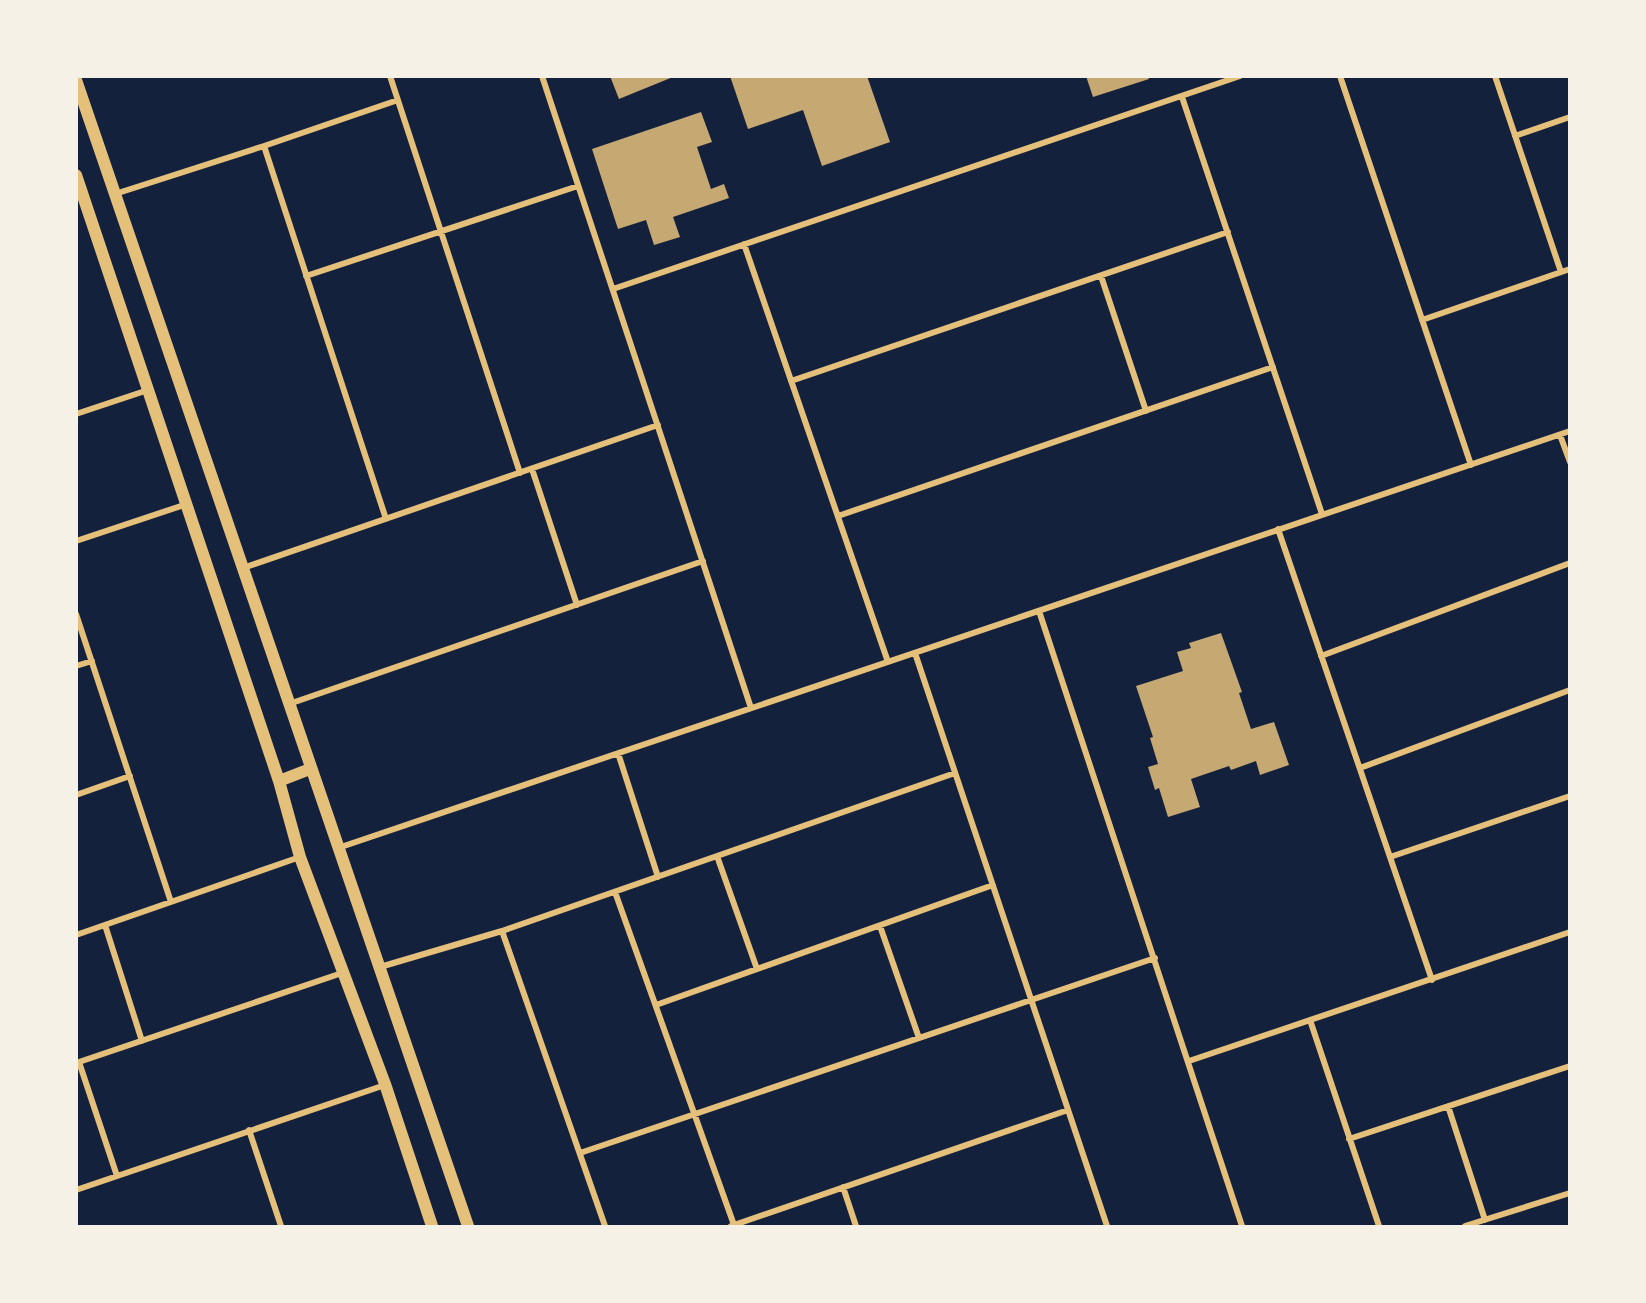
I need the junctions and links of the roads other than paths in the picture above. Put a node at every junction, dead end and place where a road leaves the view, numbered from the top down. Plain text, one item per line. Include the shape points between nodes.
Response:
1 (390, 76) edge
2 (542, 76) edge
3 (1240, 76) edge
4 (1340, 76) edge
5 (1495, 76) edge
6 (76, 80) edge
7 (1182, 97) junction
8 (398, 100) junction
9 (1569, 117) edge
10 (1515, 136) junction
11 (264, 146) junction
12 (76, 175) edge
13 (578, 186) junction
14 (115, 194) junction
15 (441, 231) junction
16 (1228, 232) junction
17 (744, 244) junction
18 (1569, 269) edge
19 (1561, 272) junction
20 (306, 276) junction
21 (1101, 276) junction
22 (613, 289) junction
23 (1422, 320) junction
24 (1273, 368) junction
25 (791, 381) junction
26 (149, 390) junction
27 (1146, 411) junction
28 (76, 414) edge
29 (658, 425) junction
30 (1569, 431) edge
31 (1560, 435) junction
32 (1569, 462) edge
33 (1471, 465) junction
34 (532, 469) junction
35 (520, 473) junction
36 (187, 504) junction
37 (1323, 514) junction
38 (838, 516) junction
39 (386, 519) junction
40 (1278, 529) junction
41 (76, 541) edge
42 (702, 561) junction
43 (1569, 563) edge
44 (242, 568) junction
45 (577, 605) junction
46 (1039, 611) junction
47 (76, 614) edge
48 (915, 653) junction
49 (1321, 656) junction
50 (92, 661) junction
51 (888, 662) junction
52 (76, 666) edge
53 (1569, 690) edge
54 (288, 704) junction
55 (751, 708) junction
56 (618, 753) junction
57 (1360, 768) junction
58 (310, 769) junction
59 (955, 773) junction
60 (130, 776) junction
61 (279, 781) junction
62 (76, 795) edge
63 (1569, 796) edge
64 (338, 848) junction
65 (717, 856) junction
66 (300, 857) junction
67 (1390, 857) junction
68 (658, 877) junction
69 (993, 885) junction
70 (615, 892) junction
71 (171, 902) junction
72 (105, 925) junction
73 (880, 926) junction
74 (502, 931) junction
75 (1569, 932) edge
76 (76, 934) edge
77 (1155, 958) junction
78 (380, 967) junction
79 (757, 969) junction
80 (342, 973) junction
81 (1432, 980) junction
82 (1031, 1000) junction
83 (656, 1005) junction
84 (1310, 1020) junction
85 (919, 1038) junction
86 (142, 1041) junction
87 (1189, 1061) junction
88 (78, 1063) edge
89 (1569, 1066) edge
90 (386, 1084) junction
91 (1448, 1106) junction
92 (1068, 1110) junction
93 (694, 1114) junction
94 (249, 1130) junction
95 (1349, 1139) junction
96 (580, 1153) junction
97 (117, 1176) junction
98 (843, 1187) junction
99 (76, 1190) edge
100 (1569, 1193) edge
101 (1485, 1220) junction
102 (732, 1226) edge
103 (1105, 1226) edge
104 (281, 1227) edge
105 (432, 1227) edge
106 (468, 1227) edge
107 (605, 1227) edge
108 (856, 1227) edge
109 (1242, 1227) edge
110 (1379, 1227) edge
111 (1465, 1227) edge

1 - 8 street
2 - 13 street
3 - 7 street
4 - 23 street
5 - 10 street
6 - 14 main road
7 - 16 street
7 - 17 street
8 - 11 street
8 - 15 street
9 - 10 street
10 - 19 street
11 - 14 street
11 - 20 street
12 - 26 main road
13 - 15 street
13 - 22 street
14 - 44 main road
15 - 20 street
15 - 35 street
16 - 21 street
16 - 24 street
17 - 22 street
17 - 25 street
18 - 19 street
19 - 23 street
20 - 39 street
21 - 25 street
21 - 27 street
22 - 29 street
23 - 33 street
24 - 27 street
24 - 37 street
25 - 38 street
26 - 28 street
26 - 36 main road
27 - 38 street
29 - 34 street
29 - 42 street
30 - 31 street
31 - 32 street
31 - 33 street
33 - 37 street
34 - 35 street
34 - 45 street
35 - 39 street
36 - 41 street
36 - 61 main road
37 - 40 street
38 - 51 street
39 - 44 street
40 - 46 street
40 - 49 street
42 - 45 street
42 - 55 street
43 - 49 street
44 - 54 main road
45 - 54 street
46 - 48 street
46 - 77 street
47 - 50 street
48 - 51 street
48 - 59 street
49 - 57 street
50 - 52 street
50 - 60 street
51 - 55 street
53 - 57 street
54 - 58 main road
55 - 56 street
56 - 64 street
56 - 68 street
57 - 67 street
58 - 61 main road
58 - 64 main road
59 - 65 street
59 - 69 street
60 - 62 street
60 - 71 street
61 - 66 main road
63 - 67 street
64 - 78 main road
65 - 68 street
65 - 79 street
66 - 71 street
66 - 80 main road
67 - 81 street
68 - 70 street
69 - 73 street
69 - 82 street
70 - 74 street
70 - 83 street
71 - 72 street
72 - 76 street
72 - 86 street
73 - 79 street
73 - 85 street
74 - 78 street
74 - 96 street
75 - 81 street
77 - 82 street
77 - 87 street
78 - 106 main road
79 - 83 street
80 - 86 street
80 - 90 main road
81 - 84 street
82 - 85 street
82 - 92 street
83 - 93 street
84 - 87 street
84 - 95 street
85 - 93 street
86 - 88 street
87 - 109 street
88 - 97 street
89 - 91 street
90 - 94 street
90 - 105 main road
91 - 95 street
91 - 101 street
92 - 98 street
92 - 103 street
93 - 96 street
93 - 102 street
94 - 97 street
94 - 104 street
95 - 110 street
96 - 107 street
97 - 99 street
98 - 102 street
98 - 108 street
100 - 101 street
101 - 111 street

